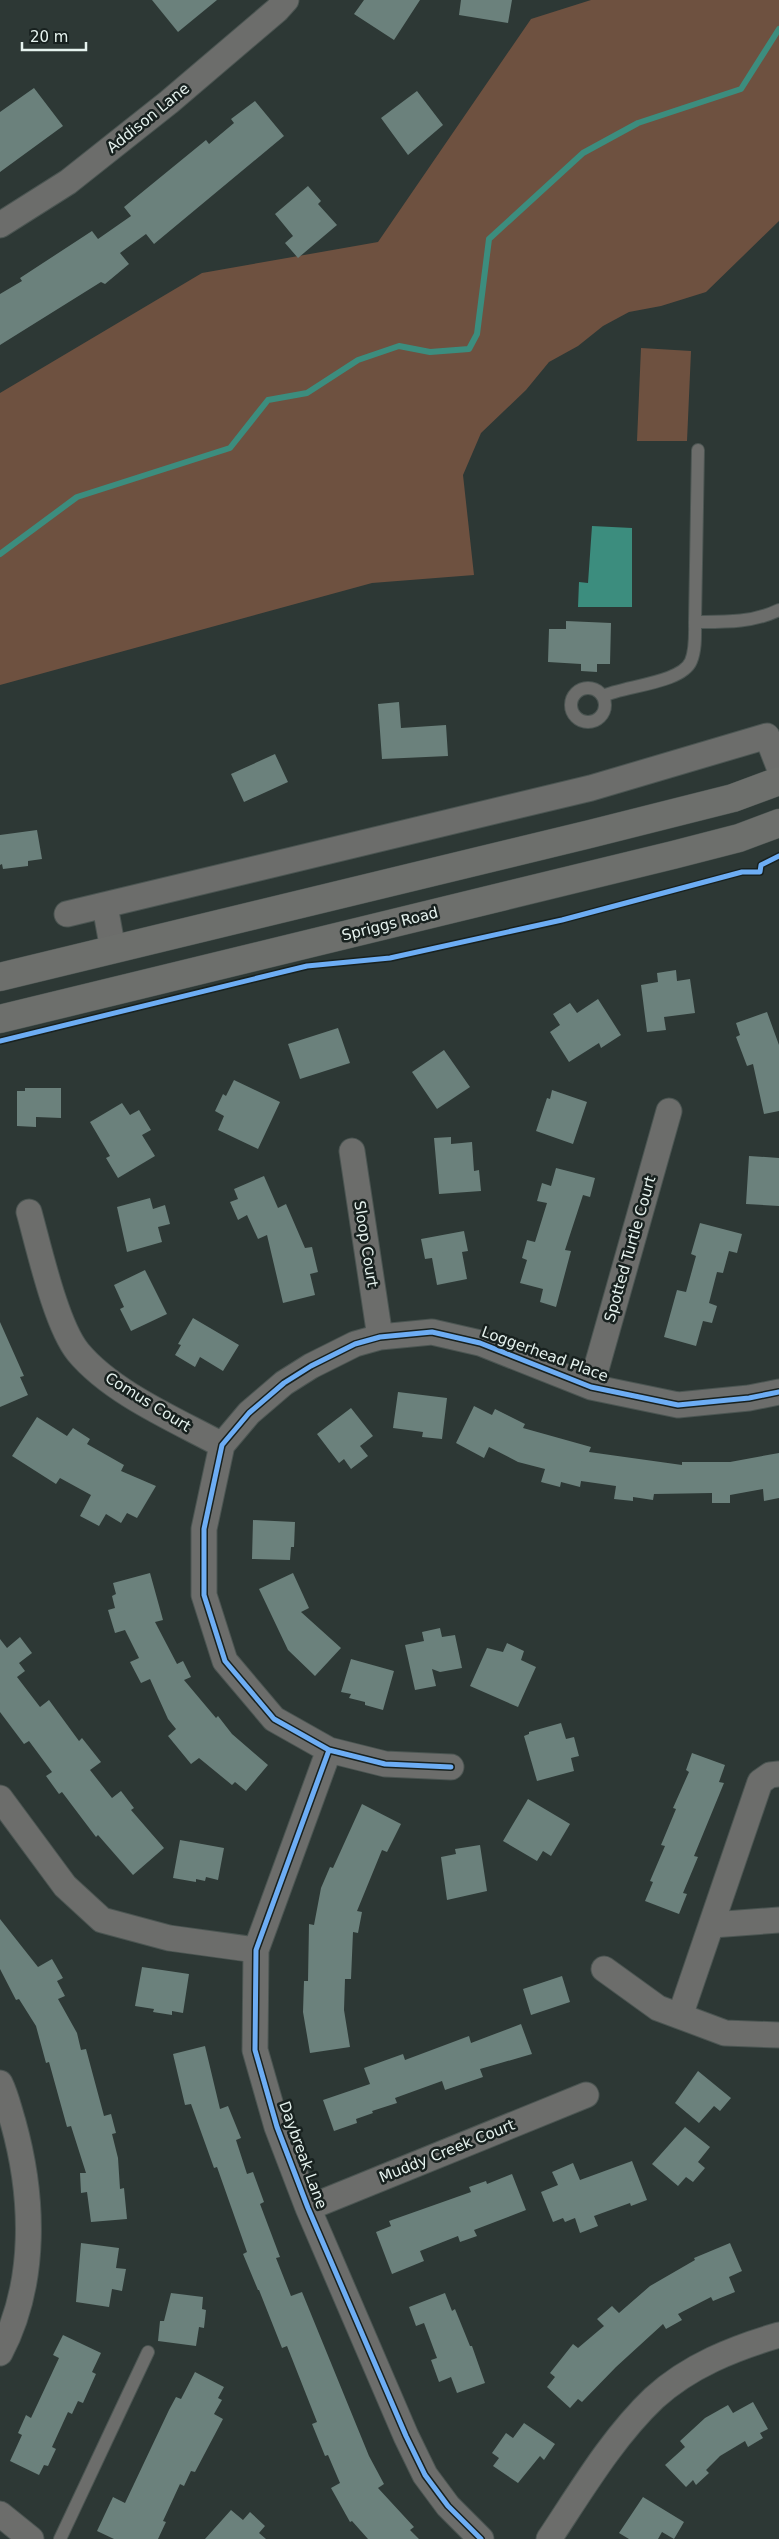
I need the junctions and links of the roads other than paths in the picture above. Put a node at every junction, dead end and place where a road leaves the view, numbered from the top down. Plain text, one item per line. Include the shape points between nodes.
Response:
1 (286, 0) edge
2 (0, 225) edge
3 (698, 450) dead end
4 (779, 610) edge
5 (695, 622) junction
6 (603, 696) dead end
7 (779, 767) edge
8 (779, 781) edge
9 (779, 823) edge
10 (105, 906) junction
11 (67, 914) dead end
12 (113, 950) junction
13 (0, 977) edge
14 (0, 1019) edge
15 (669, 1111) dead end
16 (352, 1151) dead end
17 (29, 1212) dead end
18 (380, 1337) junction
19 (592, 1387) junction
20 (779, 1392) edge
21 (222, 1445) junction
22 (329, 1750) junction
23 (451, 1767) dead end
24 (779, 1774) edge
25 (0, 1798) edge
26 (779, 1920) edge
27 (712, 1925) junction
28 (256, 1950) junction
29 (604, 1969) dead end
30 (680, 2016) junction
31 (779, 2034) edge
32 (0, 2082) edge
33 (586, 2094) dead end
34 (308, 2208) junction
35 (779, 2334) edge
36 (148, 2352) dead end
37 (0, 2353) edge
38 (0, 2514) edge
39 (30, 2539) edge
40 (60, 2539) edge
41 (481, 2539) edge
42 (549, 2539) edge

1 - 2 street, Addison Lane via 68,182
3 - 5 lane
4 - 5 lane via 741,622
5 - 6 lane via 694,647 687,668 667,678
7 - 10 street via 767,736 591,788
8 - 12 main road via 732,798 619,827
9 - 14 main road, Spriggs Road via 738,838 673,855
10 - 11 street
10 - 12 street
12 - 13 main road
15 - 19 street, Spotted Turtle Court
16 - 18 street, Sloop Court
17 - 21 street, Comus Court via 61,1319 78,1351 110,1380
18 - 19 street, Loggerhead Place via 432,1332 480,1344
18 - 21 street, Loggerhead Place via 355,1344 284,1383 249,1413
19 - 20 street, Loggerhead Place via 678,1405
21 - 22 street, Loggerhead Place via 204,1529 204,1596 225,1661 274,1719
22 - 23 street, Loggerhead Place via 385,1764
22 - 28 street, Daybreak Lane
24 - 27 street via 760,1782
25 - 28 street via 64,1886 102,1920 169,1938
26 - 27 street
27 - 30 street
28 - 34 street, Daybreak Lane via 255,2050 277,2127
29 - 30 street via 643,1999
30 - 31 street via 724,2033
32 - 37 street via 20,2148 29,2216 24,2283 10,2334
33 - 34 street, Muddy Creek Court
34 - 41 street, Daybreak Lane via 425,2475 448,2506
35 - 42 street via 720,2355 686,2374 656,2397 631,2422
36 - 40 lane
38 - 39 street

